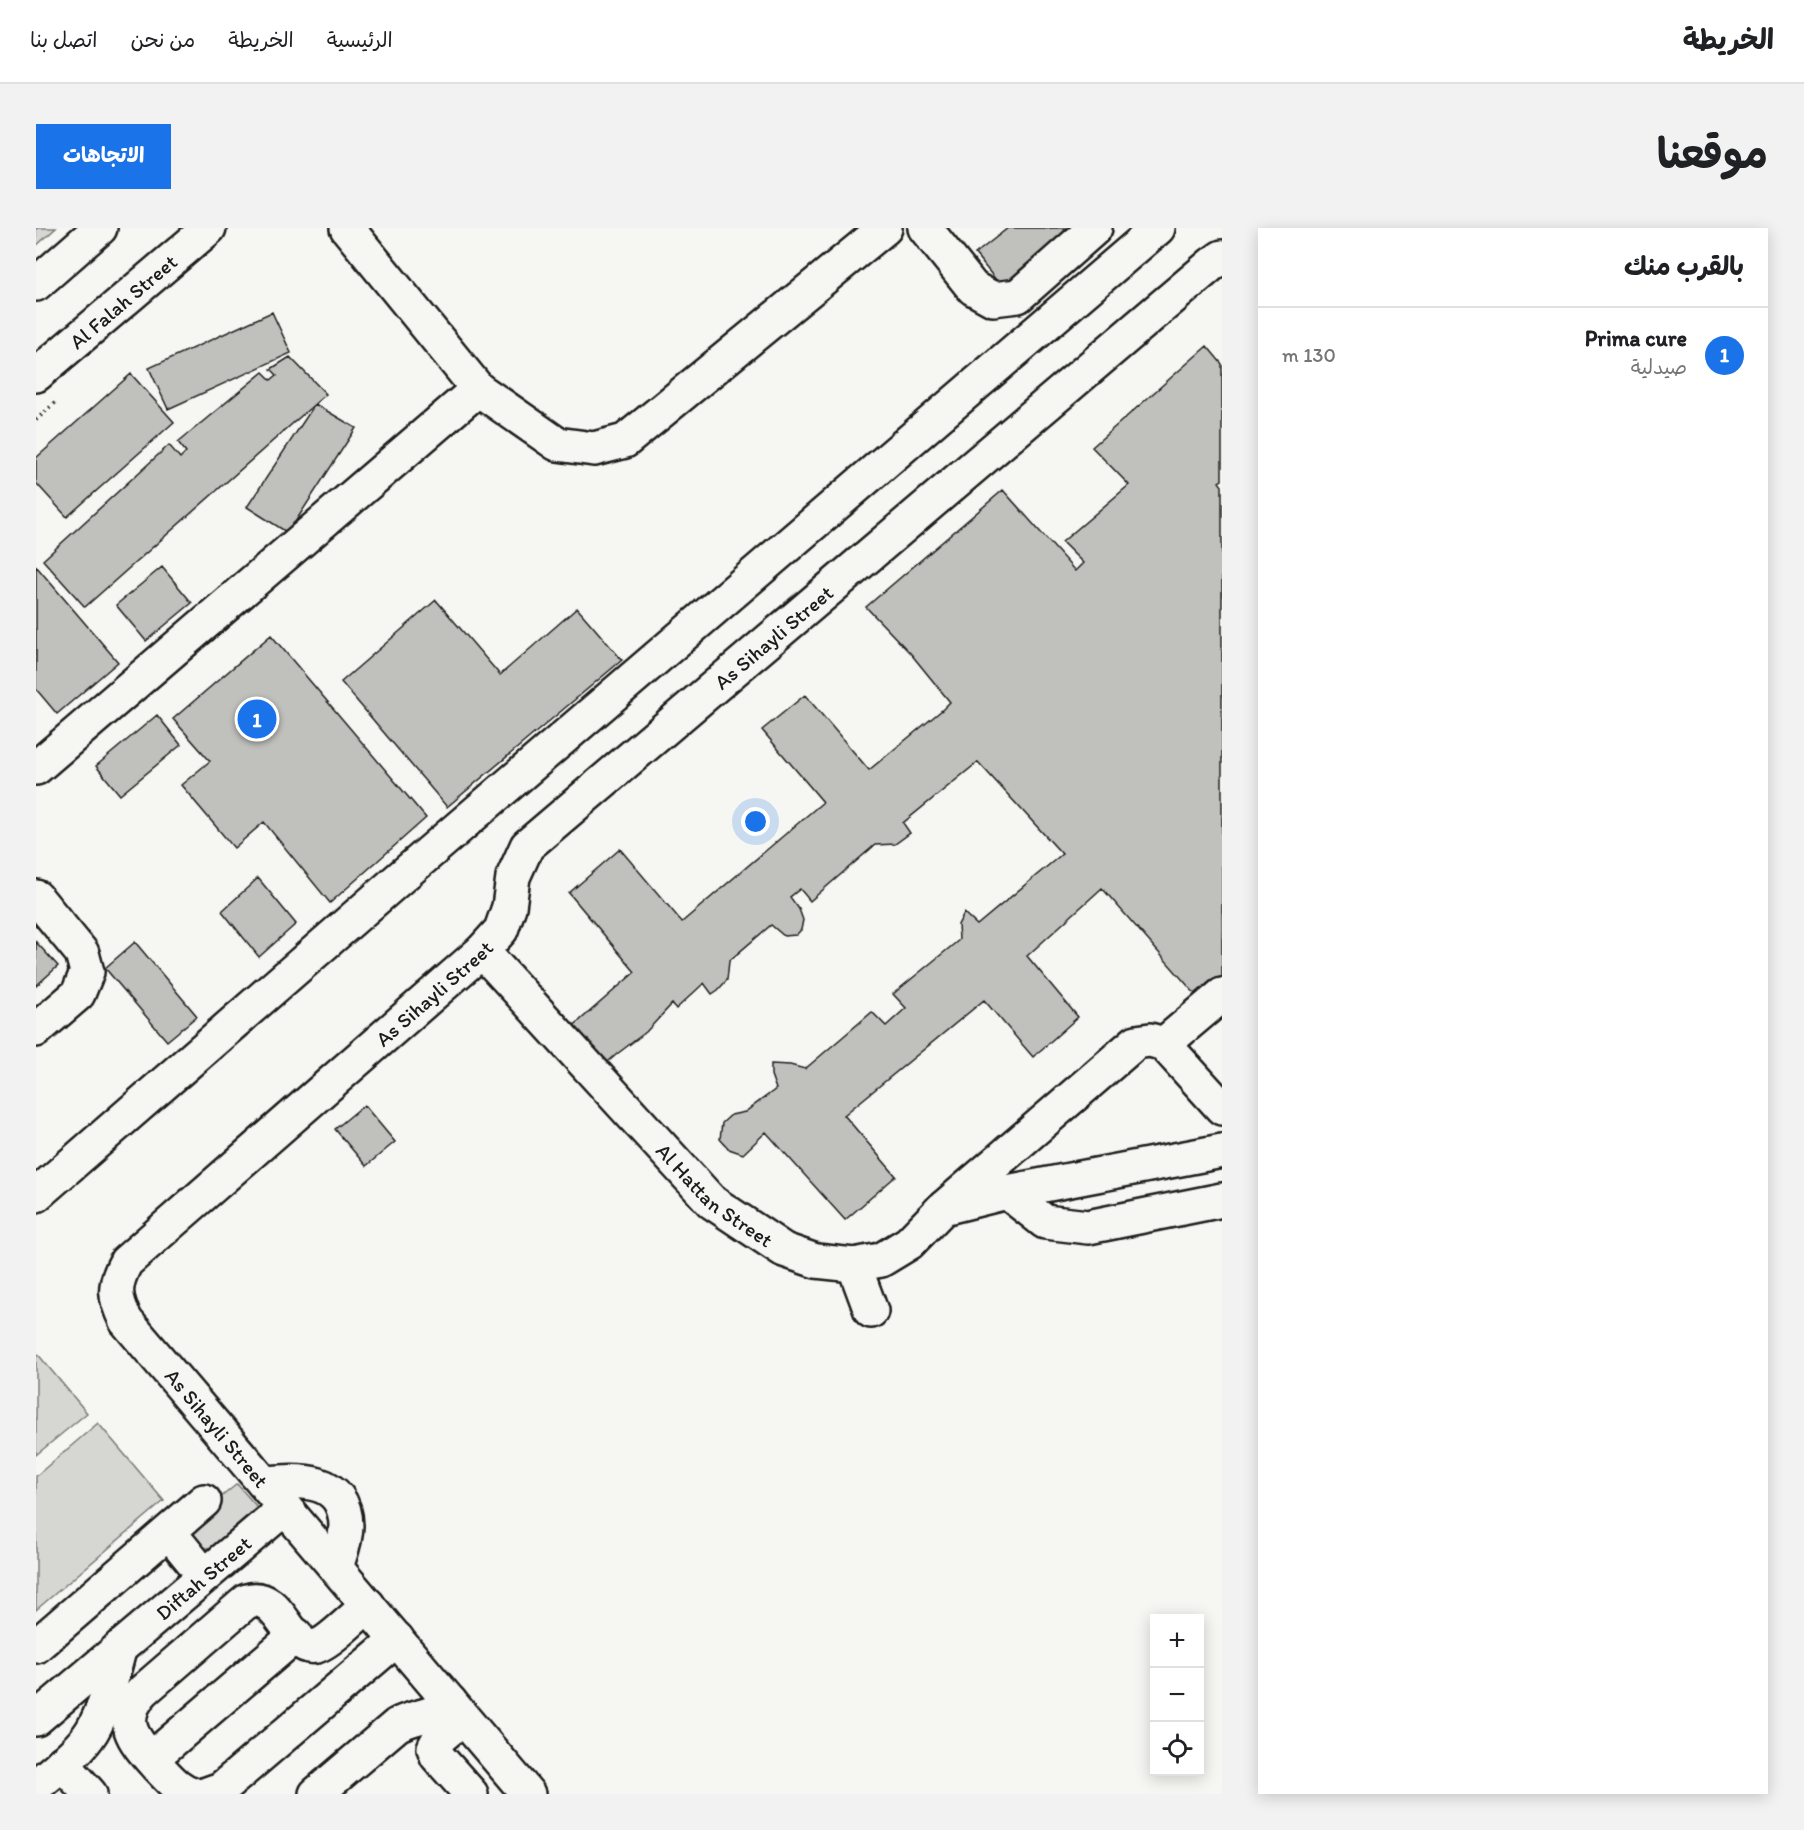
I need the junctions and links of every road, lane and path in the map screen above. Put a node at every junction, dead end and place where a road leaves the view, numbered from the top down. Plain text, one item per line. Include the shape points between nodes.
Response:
1 (100, 228) edge
2 (209, 228) edge
3 (885, 228) edge
4 (925, 228) edge
5 (1095, 228) edge
6 (1158, 228) edge
7 (358, 232) edge
8 (1222, 257) edge
9 (36, 284) edge
10 (36, 375) edge
11 (478, 388) junction
12 (57, 401) dead end
13 (36, 420) edge
14 (36, 768) edge
15 (36, 897) edge
16 (482, 951) junction
17 (1222, 996) edge
18 (36, 1030) edge
19 (1164, 1044) junction
20 (1222, 1107) edge
21 (1222, 1151) edge
22 (1007, 1192) junction
23 (36, 1195) edge
24 (1222, 1200) edge
25 (943, 1208) junction
26 (854, 1265) junction
27 (870, 1311) dead end
28 (264, 1483) junction
29 (204, 1501) dead end
30 (285, 1508) junction
31 (169, 1532) junction
32 (336, 1568) junction
33 (204, 1575) junction
34 (368, 1605) junction
35 (296, 1635) junction
36 (397, 1639) junction
37 (36, 1646) edge
38 (120, 1647) junction
39 (457, 1710) junction
40 (36, 1719) edge
41 (151, 1759) junction
42 (62, 1763) junction
43 (36, 1786) edge
44 (90, 1794) edge
45 (206, 1794) edge
46 (316, 1794) edge
47 (471, 1794) edge
48 (528, 1794) edge

1 - 9 street
2 - 10 street, Al Falah Street
3 - 11 street via 625,441 594,449 557,444
4 - 5 street via 973,288 993,299 1018,296
6 - 23 street
7 - 11 street
8 - 16 street, As Sihayli Street via 527,846 513,877 501,930
11 - 14 street
12 - 13 path
15 - 18 street via 82,953 87,972 78,994
16 - 26 street, Al Hattan Street via 712,1202 784,1250 816,1261
16 - 28 street, As Sihayli Street via 126,1262 119,1275 115,1290 126,1321
17 - 19 street
19 - 20 street
19 - 25 street, Al Hattan Street via 1136,1042
21 - 22 street
22 - 24 street via 1045,1222 1088,1227
22 - 25 street
25 - 26 street, Al Hattan Street via 909,1243 881,1260
26 - 27 street
28 - 30 street, As Sihayli Street
28 - 32 street via 310,1481 332,1493 345,1516 346,1528
29 - 31 street
30 - 32 street, As Sihayli Street
30 - 33 street, Diftah Street
31 - 33 street
31 - 37 street
32 - 34 street, As Sihayli Street
33 - 38 street, Diftah Street
34 - 35 street via 319,1646 308,1646
34 - 36 street, As Sihayli Street
35 - 41 street
35 - 41 street via 264,1600 247,1601 233,1612 135,1700 130,1711 132,1735
36 - 39 street, As Sihayli Street
36 - 45 street via 221,1789
38 - 40 street, Diftah Street
38 - 42 street via 99,1718 83,1743
39 - 46 street via 408,1719
39 - 47 street via 434,1748
39 - 48 street, As Sihayli Street
41 - 45 street via 176,1786
42 - 43 street
42 - 44 street

